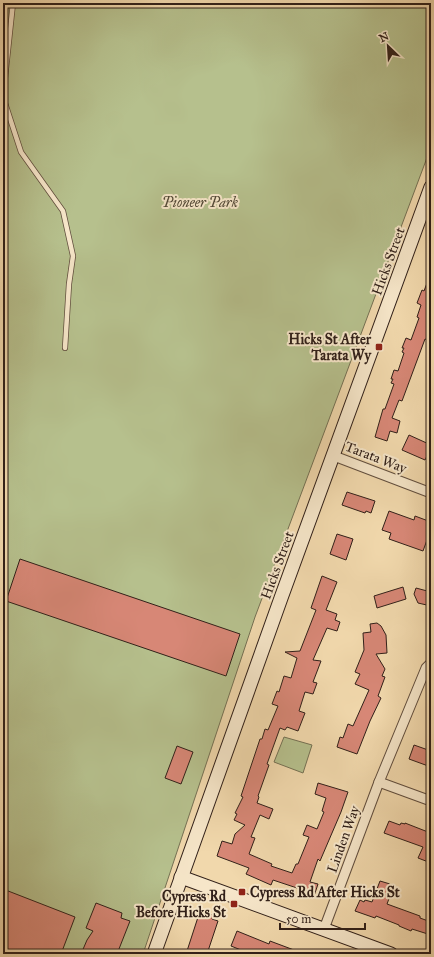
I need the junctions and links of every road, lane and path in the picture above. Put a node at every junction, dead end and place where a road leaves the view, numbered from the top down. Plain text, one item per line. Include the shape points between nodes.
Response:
1 (13, 3) edge
2 (3, 97) edge
3 (431, 187) edge
4 (65, 348) dead end
5 (334, 456) junction
6 (431, 493) edge
7 (431, 663) edge
8 (379, 782) junction
9 (431, 801) edge
10 (181, 877) junction
11 (324, 929) junction
12 (154, 954) edge
13 (391, 954) edge

1 - 2 lane
2 - 4 lane via 21,152 63,211 72,256
3 - 5 street, Hicks Street
5 - 6 street, Tarata Way
5 - 10 street, Hicks Street
7 - 8 street, Linden Way via 426,668
8 - 9 street
8 - 11 street, Linden Way
10 - 11 street
10 - 12 street, Hicks Street
11 - 13 street

